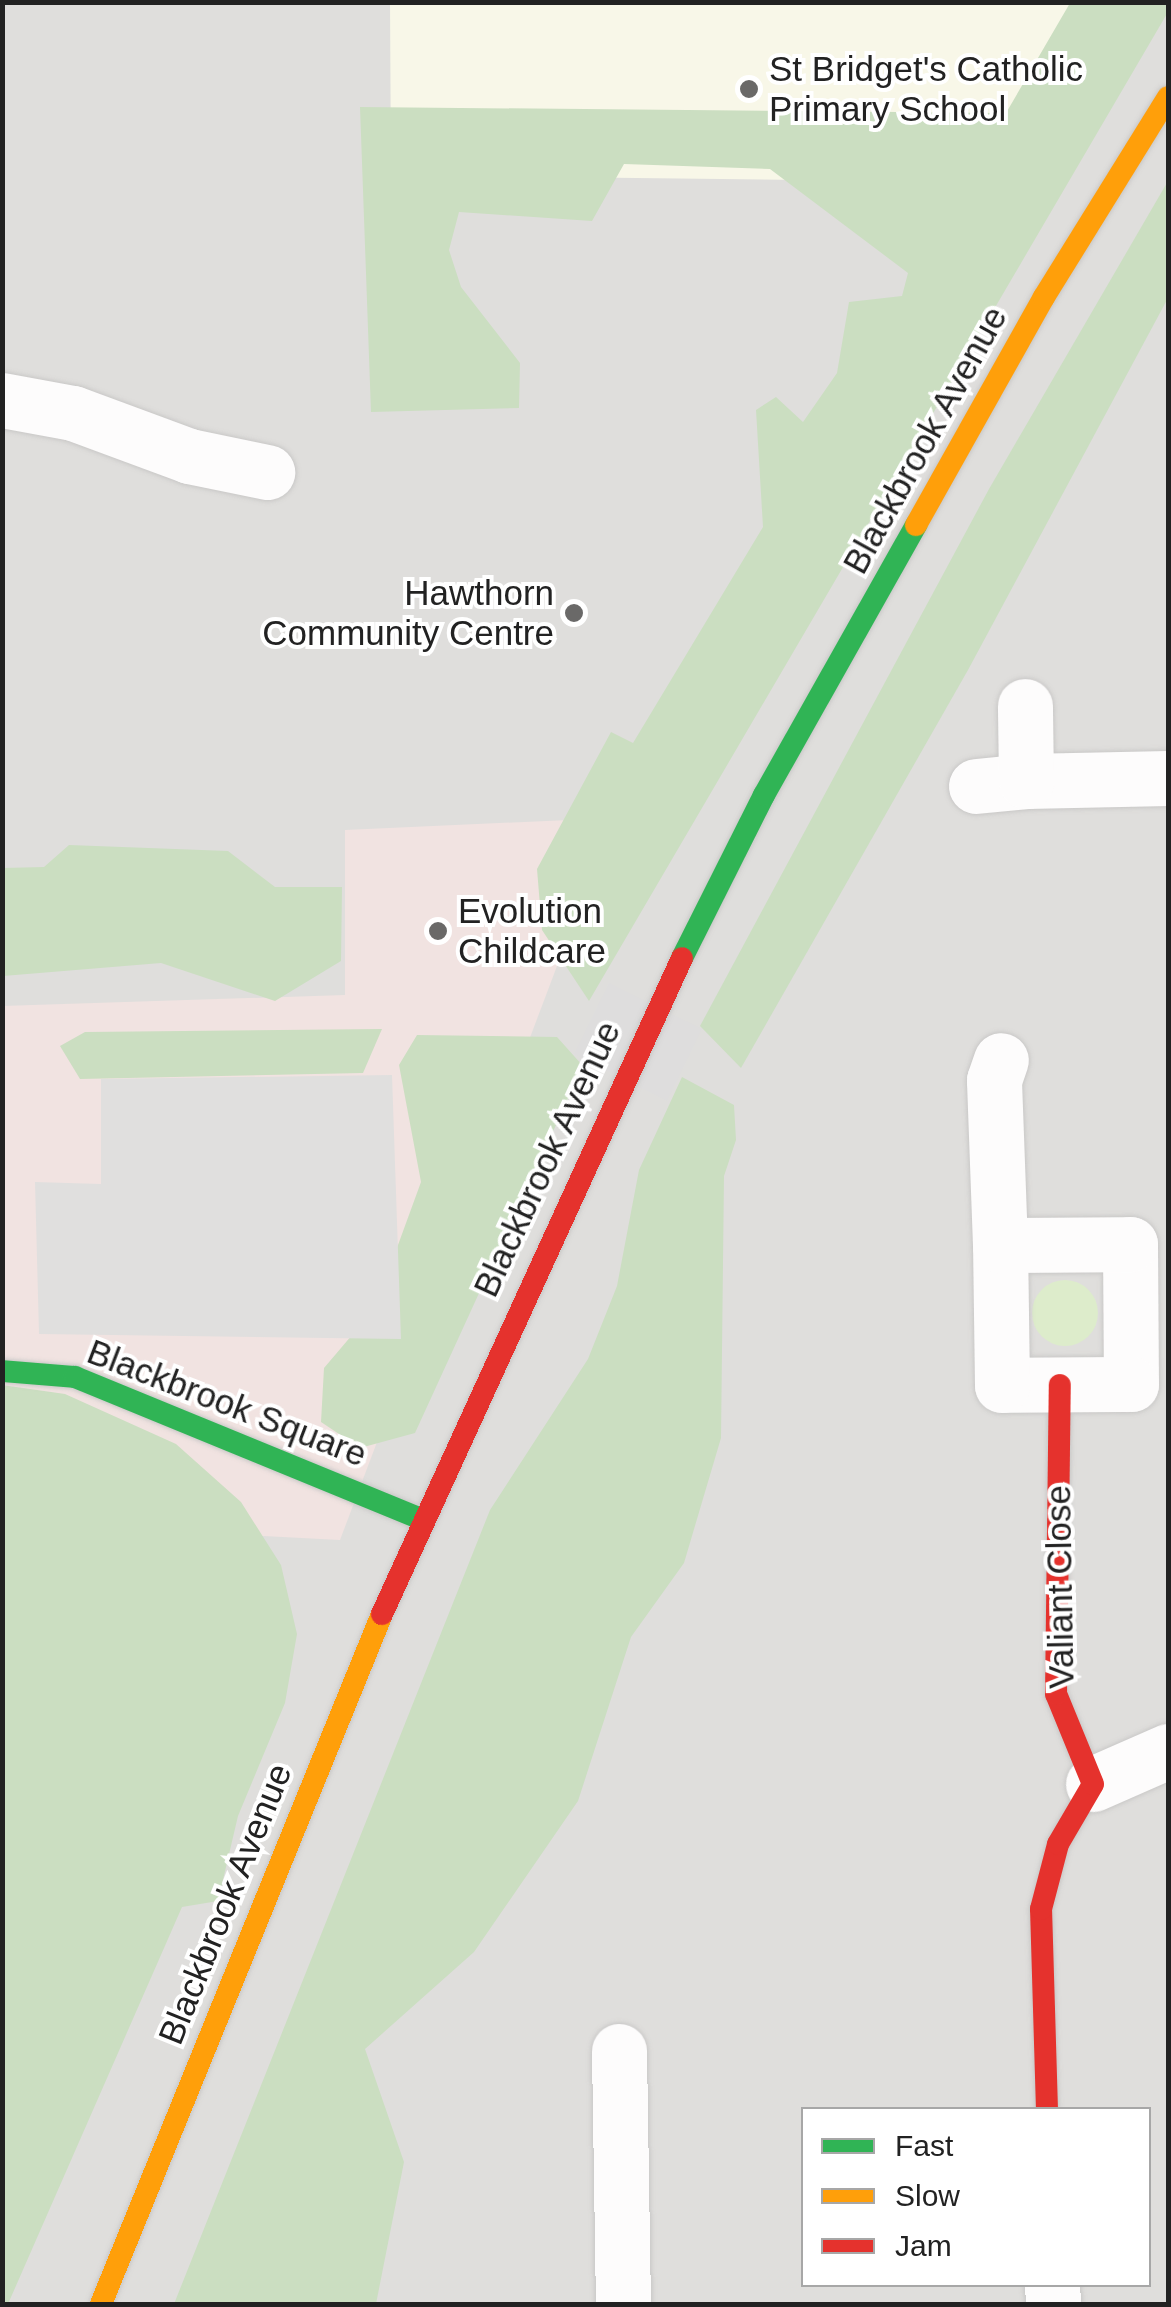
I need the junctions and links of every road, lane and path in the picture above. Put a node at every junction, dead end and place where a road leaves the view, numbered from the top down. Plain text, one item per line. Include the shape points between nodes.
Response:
1 (1168, 97) edge
2 (2, 400) edge
3 (267, 472) dead end
4 (1025, 706) dead end
5 (1168, 778) edge
6 (1001, 1060) dead end
7 (1000, 1244) junction
8 (2, 1371) edge
9 (1060, 1385) junction
10 (422, 1520) junction
11 (1168, 1751) edge
12 (1093, 1784) junction
13 (619, 2051) dead end
14 (1047, 2107) edge
15 (101, 2304) edge
16 (623, 2304) edge

1 - 10 street, Blackbrook Avenue via 1034,314 764,795 622,1078
2 - 3 street via 74,413 189,456
4 - 5 street via 1001,784
6 - 7 street via 994,1080
7 - 9 street via 1002,1385
7 - 9 street via 1130,1244 1131,1384
8 - 10 street, Blackbrook Square via 74,1378 263,1449
9 - 12 street, Valiant Close via 1056,1694
10 - 15 street, Blackbrook Avenue
11 - 12 street
12 - 14 street via 1058,1844 1041,1909
13 - 16 street

